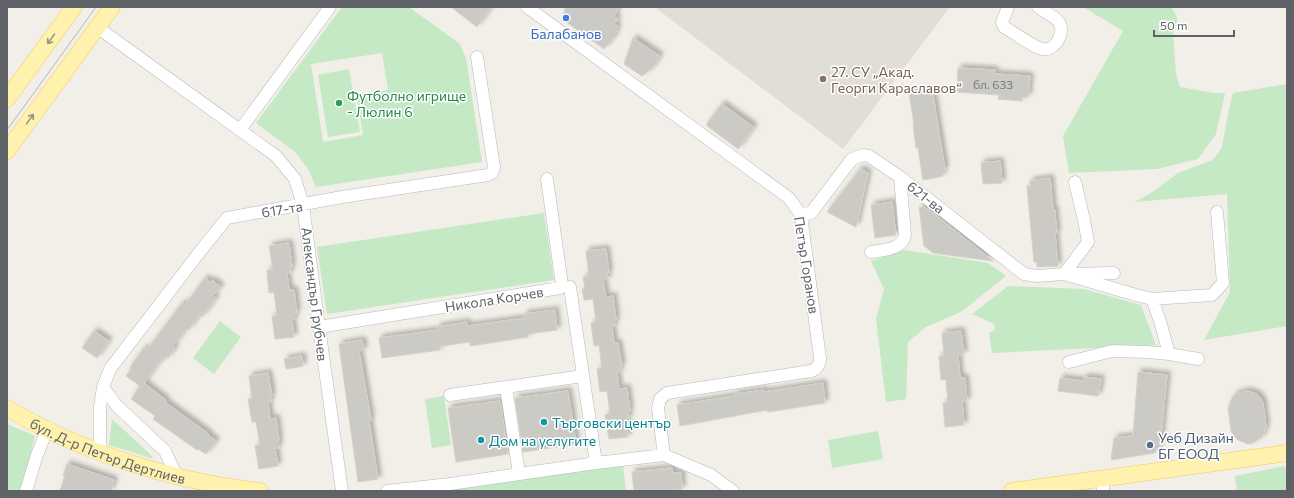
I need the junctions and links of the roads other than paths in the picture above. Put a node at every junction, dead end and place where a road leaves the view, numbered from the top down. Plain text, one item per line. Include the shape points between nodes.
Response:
1 (74, 7) edge
2 (112, 7) edge
3 (330, 7) edge
4 (527, 7) edge
5 (1008, 7) edge
6 (1038, 7) edge
7 (97, 27) junction
8 (477, 57) dead end
9 (7, 99) edge
10 (240, 130) junction
11 (7, 151) edge
12 (900, 177) junction
13 (547, 179) dead end
14 (1075, 182) dead end
15 (303, 205) junction
16 (1217, 212) dead end
17 (801, 215) junction
18 (871, 252) dead end
19 (1114, 273) dead end
20 (1064, 274) junction
21 (570, 287) dead end
22 (1152, 299) junction
23 (319, 327) junction
24 (1169, 354) junction
25 (1198, 359) dead end
26 (1069, 362) dead end
27 (583, 376) junction
28 (103, 387) junction
29 (506, 387) junction
30 (450, 395) dead end
31 (7, 408) edge
32 (46, 430) junction
33 (100, 453) junction
34 (1287, 453) edge
35 (664, 455) junction
36 (596, 463) junction
37 (519, 474) junction
38 (176, 475) junction
39 (1103, 485) edge
40 (210, 487) edge
41 (26, 491) edge
42 (260, 491) edge
43 (342, 491) edge
44 (387, 491) edge
45 (732, 491) edge
46 (1012, 491) edge

1 -> 9 main road
2 - 7 main road
3 - 10 street
4 - 17 street, Петър Горанов via 789,198
5 - 6 street via 1002,22 1004,27 1040,49 1048,50 1062,34 1062,26
7 - 10 street, Александър Грубчев
11 -> 7 main road
8 - 15 street, 617-та via 494,167 492,173
10 - 15 street, Александър Грубчев via 276,156 295,179
12 - 17 street, 621-ва via 874,159 863,155 857,157 811,213
12 - 18 street via 904,240 891,248
12 - 20 street, 621-ва via 1024,274
13 - 23 street, Никола Корчев via 562,285 560,288
14 - 20 street via 1088,242
15 - 23 street, Александър Грубчев
15 - 28 street, 617-та via 227,218 110,369
16 - 22 street via 1223,283 1212,295
17 - 35 street, Петър Горанов via 819,365 811,371 667,393 659,404
19 - 20 street, 621-ва
20 - 22 street
21 - 27 street
22 - 24 street
23 - 43 street, Александър Грубчев
24 - 25 street
24 - 26 street via 1112,351
27 - 29 street
27 - 36 street
28 - 33 street, 617-та via 100,407
28 - 38 street via 117,406 165,451
29 - 30 street
29 - 37 street
31 - 32 main road, бул. Д-р Петър Дертлиев
32 - 33 main road, бул. Д-р Петър Дертлиев
32 - 41 street
33 - 38 main road, бул. Д-р Петър Дертлиев
34 - 39 main road
35 - 36 street
35 - 45 street via 711,475
36 - 37 street
37 - 44 street
38 - 40 main road, бул. Д-р Петър Дертлиев
39 - 46 main road
40 - 42 main road, бул. Д-р Петър Дертлиев

